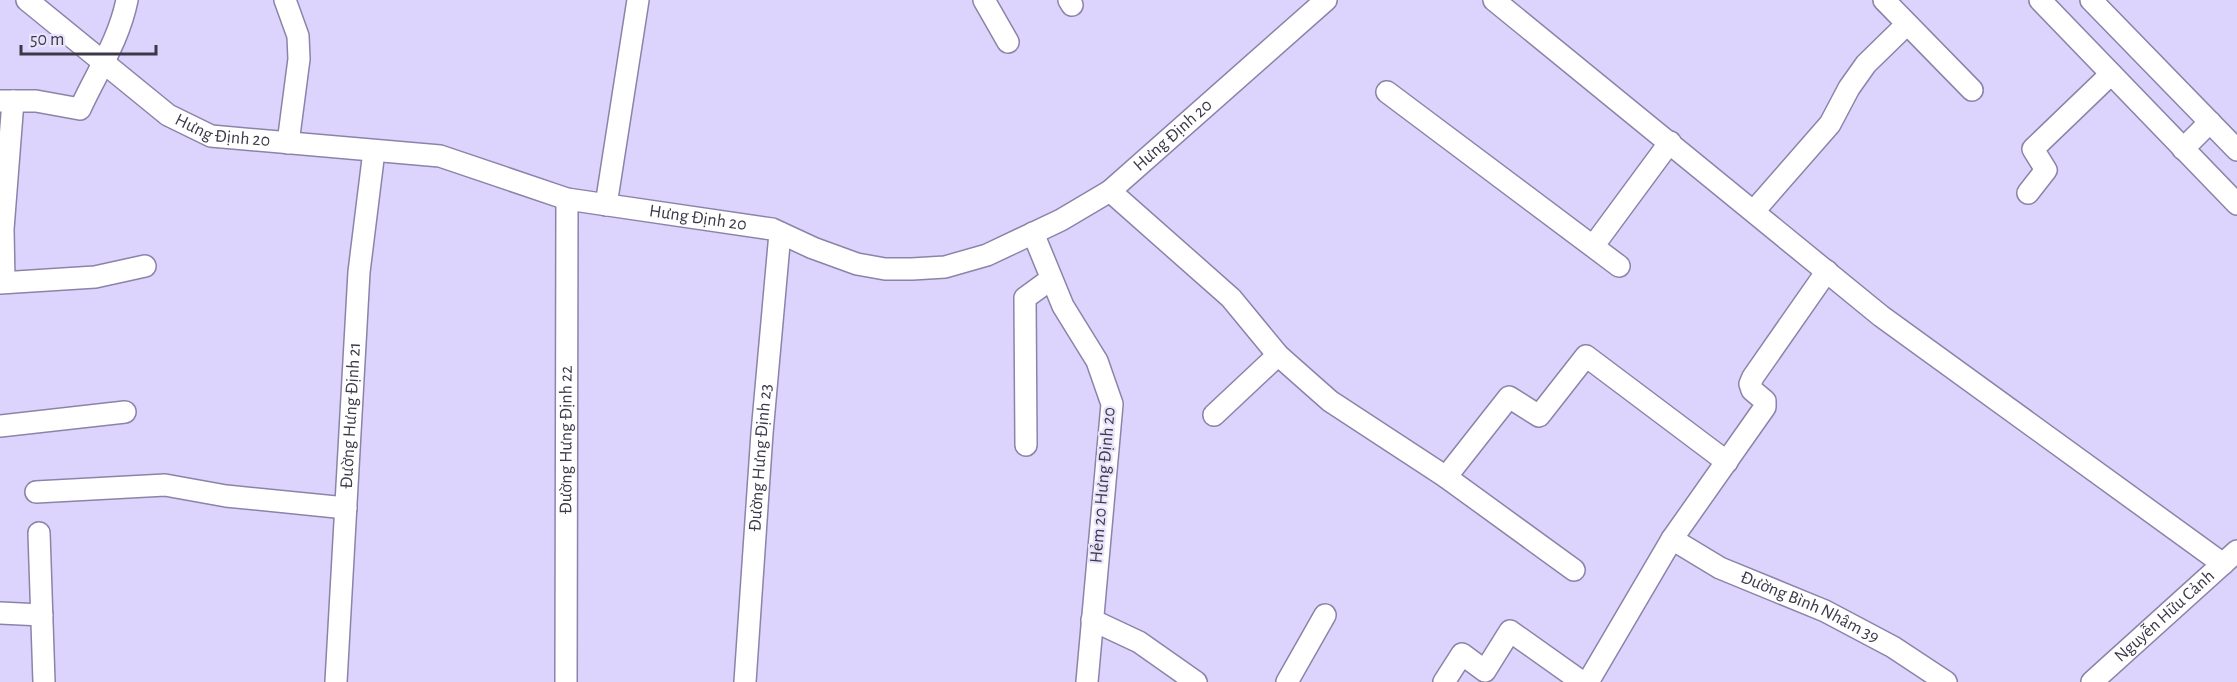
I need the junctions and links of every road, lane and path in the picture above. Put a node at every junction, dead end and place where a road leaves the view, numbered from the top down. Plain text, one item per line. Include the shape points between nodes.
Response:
1 (127, 0) edge
2 (285, 0) edge
3 (638, 0) edge
4 (984, 0) edge
5 (1326, 0) edge
6 (1494, 0) edge
7 (1884, 0) edge
8 (2091, 0) edge
9 (34, 2) edge
10 (2049, 3) edge
11 (1907, 24) junction
12 (1008, 42) dead end
13 (102, 61) junction
14 (2111, 74) junction
15 (1972, 90) dead end
16 (1387, 92) dead end
17 (6, 101) edge
18 (2210, 122) junction
19 (1670, 142) junction
20 (288, 143) junction
21 (2183, 149) junction
22 (2237, 150) edge
23 (374, 151) junction
24 (1110, 191) junction
25 (2028, 193) dead end
26 (567, 199) junction
27 (2237, 204) edge
28 (606, 205) junction
29 (1754, 211) junction
30 (780, 233) junction
31 (1033, 233) junction
32 (1594, 245) junction
33 (145, 266) dead end
34 (1619, 266) dead end
35 (1827, 271) junction
36 (1051, 279) junction
37 (2, 283) edge
38 (1278, 355) junction
39 (125, 412) dead end
40 (1214, 415) dead end
41 (0, 426) edge
42 (1026, 445) dead end
43 (1727, 462) junction
44 (1446, 477) junction
45 (36, 492) dead end
46 (346, 508) junction
47 (39, 533) dead end
48 (1672, 539) junction
49 (2230, 558) edge
50 (1574, 570) dead end
51 (0, 613) edge
52 (42, 615) junction
53 (1325, 615) dead end
54 (1092, 620) junction
55 (1578, 681) edge
56 (44, 682) edge
57 (336, 682) edge
58 (566, 682) edge
59 (745, 682) edge
60 (1087, 682) edge
61 (1196, 682) edge
62 (1287, 682) edge
63 (1444, 682) edge
64 (1946, 682) edge
65 (2092, 682) edge

1 - 13 street via 113,48
2 - 20 street via 298,36 299,59
3 - 28 street
4 - 12 street
5 - 24 street, Hưng Định 20
6 - 19 street
7 - 11 street
8 - 18 street
9 - 13 street, Hưng Định 20
10 - 14 street
11 - 15 street
11 - 29 street via 1866,64 1830,124
13 - 17 street via 80,109 36,101
13 - 20 street, Hưng Định 20 via 168,115 211,136
14 - 21 street
14 - 25 street via 2033,149 2046,170
16 - 32 street
17 - 37 street
18 - 21 street
18 - 22 street
19 - 29 street
19 - 32 street
20 - 23 street, Hưng Định 20
21 - 27 street
23 - 26 street, Hưng Định 20 via 440,156
23 - 46 street, Đường Hưng Định 21 via 359,272
24 - 31 street, Hưng Định 20
24 - 38 street via 1231,298
26 - 28 street, Hưng Định 20
26 - 58 street, Đường Hưng Định 22
28 - 30 street, Hưng Định 20
29 - 35 street
30 - 31 street, Hưng Định 20 via 856,264 903,269 945,267 987,255
30 - 59 street, Đường Hưng Định 23
31 - 36 street, Hẻm 20 Hưng Định 20
32 - 34 street
33 - 37 street via 95,277
35 - 43 street via 1753,377 1752,390 1765,401 1765,407
35 - 49 street via 1881,316
36 - 42 street via 1025,298
36 - 54 street, Hẻm 20 Hưng Định 20 via 1097,361 1112,404
38 - 40 street
38 - 44 street via 1330,401
39 - 41 street
43 - 44 street via 1586,356 1539,416 1509,397
43 - 48 street
44 - 50 street
45 - 46 street via 165,485 226,496
46 - 57 street, Đường Hưng Định 21
47 - 52 street
48 - 55 street
48 - 64 street, Đường Bình Nhâm 39 via 1720,568 1825,611 1893,647
49 - 65 street, Nguyễn Hữu Cảnh
51 - 52 street
52 - 56 street
53 - 62 street
54 - 60 street, Hẻm 20 Hưng Định 20
54 - 61 street via 1139,642
55 - 63 street via 1510,631 1485,670 1462,654

